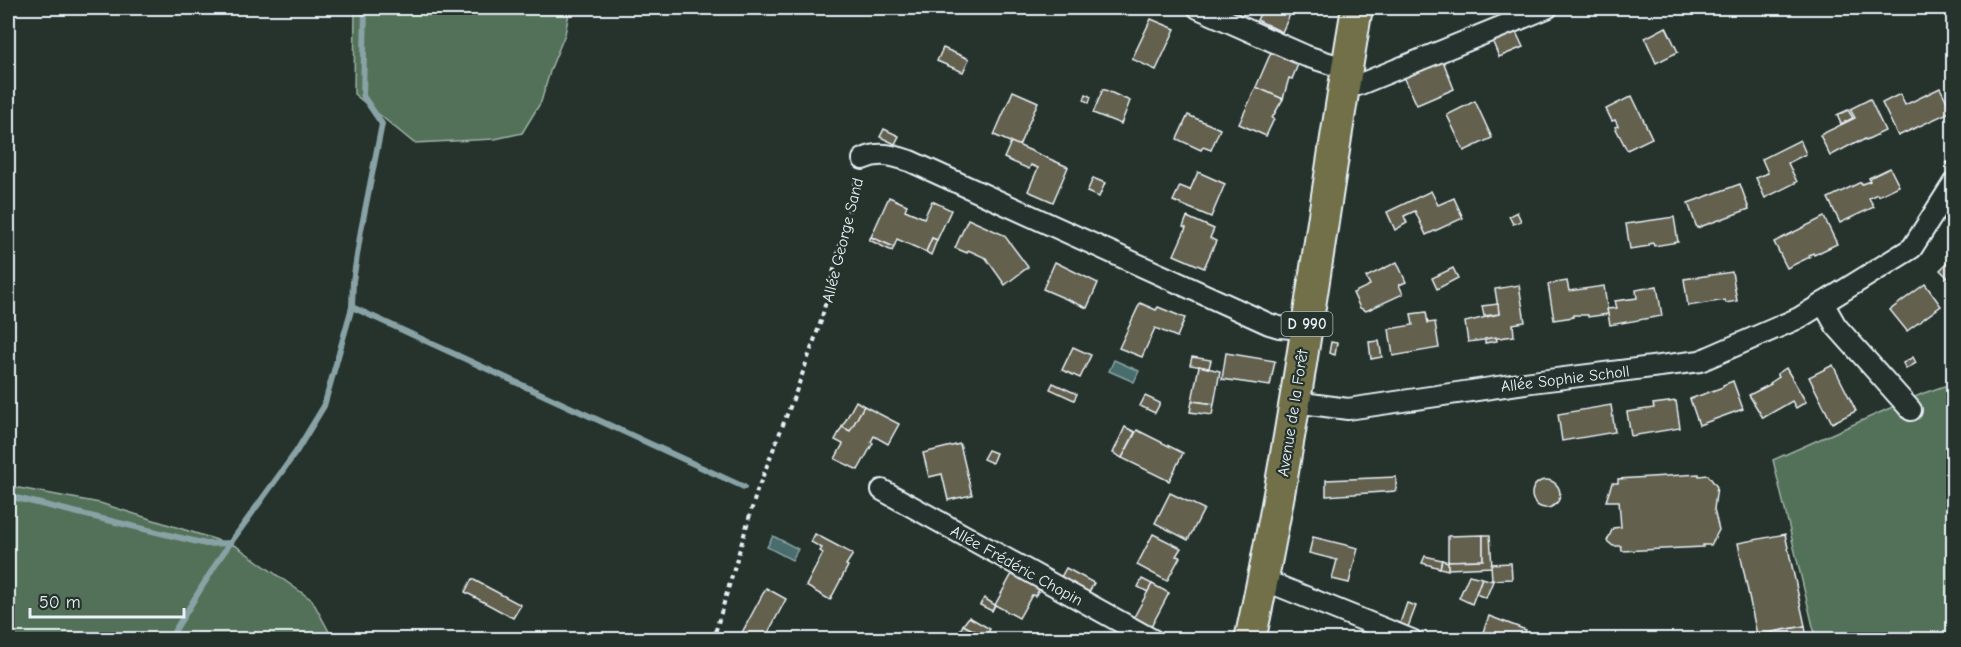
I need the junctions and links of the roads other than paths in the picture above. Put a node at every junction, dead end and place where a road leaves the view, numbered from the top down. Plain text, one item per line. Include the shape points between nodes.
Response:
1 (1198, 8) edge
2 (1357, 8) edge
3 (1548, 8) edge
4 (1346, 75) junction
5 (863, 159) road end
6 (1947, 178) edge
7 (1823, 303) junction
8 (1306, 329) junction
9 (1295, 402) junction
10 (1911, 410) dead end
11 (882, 490) dead end
12 (1264, 580) junction
13 (1153, 639) edge
14 (1250, 639) edge
15 (1412, 639) edge

1 - 4 street
2 - 4 main road, Avenue de la Forêt / D 990
3 - 4 street via 1358,85
4 - 8 main road, Avenue de la Forêt / D 990
5 - 8 street, Allée George Sand via 883,154 910,161 1269,324
6 - 7 street, Allée Sophie Scholl via 1912,248
7 - 9 street, Allée Sophie Scholl via 1799,318 1700,361 1348,409
7 - 10 street via 1836,326
8 - 9 main road, Avenue de la Forêt / D 990
9 - 12 main road, Avenue de la Forêt / D 990
11 - 13 street, Allée Frédéric Chopin
12 - 14 main road, Avenue de la Forêt / D 990
12 - 15 street

